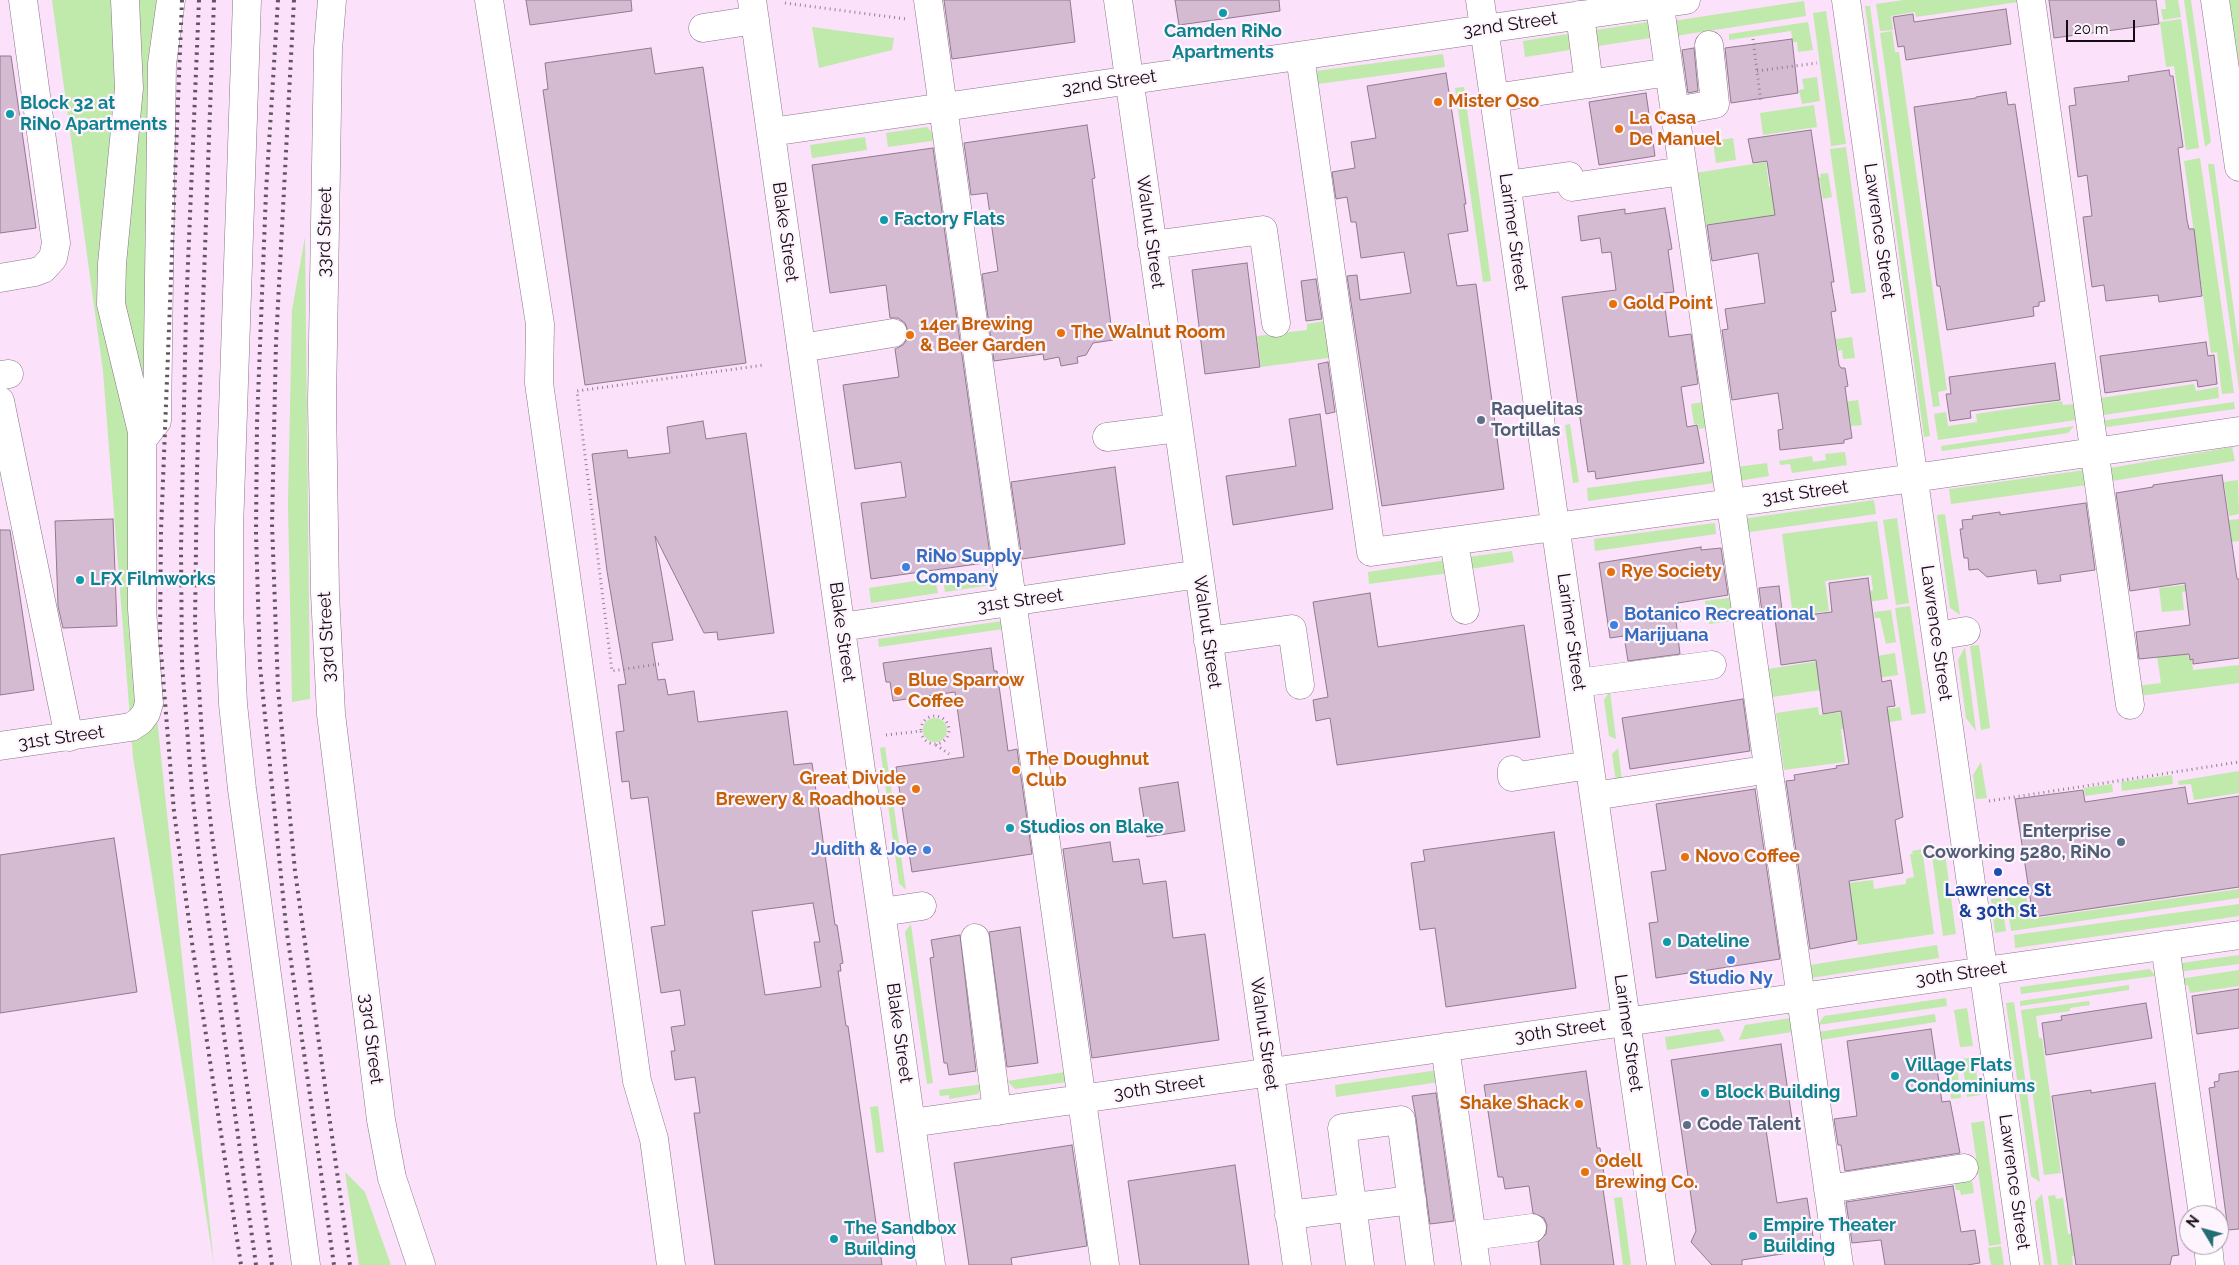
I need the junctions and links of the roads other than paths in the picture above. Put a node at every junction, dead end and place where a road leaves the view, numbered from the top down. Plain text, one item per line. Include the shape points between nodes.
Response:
1 (23, 0) edge
2 (125, 0) edge
3 (171, 0) edge
4 (247, 0) edge
5 (332, 0) edge
6 (489, 0) edge
7 (1118, 0) edge
8 (1480, 0) edge
9 (1846, 0) edge
10 (2031, 0) edge
11 (2215, 0) edge
12 (1668, 1) edge
13 (753, 10) edge
14 (929, 11) edge
15 (1580, 15) junction
16 (703, 28) dead end
17 (1485, 29) junction
18 (1709, 46) dead end
19 (1300, 56) junction
20 (1669, 72) junction
21 (1129, 80) junction
22 (1589, 84) junction
23 (1494, 98) junction
24 (942, 107) junction
25 (1674, 111) junction
26 (771, 132) junction
27 (2239, 167) edge
28 (1683, 171) junction
29 (1507, 185) junction
30 (1152, 245) junction
31 (0, 278) edge
32 (1276, 323) dead end
33 (893, 333) dead end
34 (802, 348) junction
35 (0, 401) edge
36 (1178, 428) junction
37 (2239, 431) edge
38 (1107, 437) dead end
39 (142, 440) junction
40 (2094, 452) junction
41 (1914, 478) junction
42 (1730, 503) junction
43 (1555, 527) junction
44 (1454, 541) junction
45 (1199, 574) junction
46 (1012, 602) junction
47 (1465, 610) dead end
48 (841, 627) junction
49 (1966, 631) dead end
50 (1936, 636) junction
51 (1208, 641) junction
52 (1712, 665) dead end
53 (1578, 683) junction
54 (1300, 685) dead end
55 (2130, 705) dead end
56 (69, 737) junction
57 (0, 746) edge
58 (1589, 765) junction
59 (1512, 770) dead end
60 (1751, 772) dead end
61 (1594, 796) junction
62 (922, 906) dead end
63 (882, 912) junction
64 (2239, 935) edge
65 (975, 938) dead end
66 (2165, 945) junction
67 (1984, 971) junction
68 (1800, 997) junction
69 (1626, 1022) junction
70 (1445, 1048) junction
71 (1269, 1072) junction
72 (1081, 1099) junction
73 (997, 1111) junction
74 (912, 1123) junction
75 (1964, 1168) dead end
76 (1828, 1190) junction
77 (1412, 1200) junction
78 (2202, 1205) edge
79 (1353, 1208) junction
80 (1289, 1215) junction
81 (1532, 1228) dead end
82 (1472, 1236) junction
83 (306, 1265) edge
84 (421, 1265) edge
85 (671, 1265) edge
86 (931, 1265) edge
87 (1105, 1265) edge
88 (1297, 1265) edge
89 (1360, 1265) edge
90 (1420, 1265) edge
91 (1476, 1265) edge
92 (1661, 1265) edge
93 (1839, 1265) edge
94 (2026, 1265) edge

1 - 31 street via 56,243 53,258 42,269
2 - 39 street via 129,88 112,264 112,304
3 - 39 street via 162,64 157,421
4 - 83 street via 229,529 232,695
5 - 84 street, 33rd Street via 328,49 322,402 324,593 331,714 382,1120 392,1178
6 - 85 street via 540,324 539,383 637,1080 654,1139
7 - 21 street, Walnut Street
8 - 17 street, Larimer Street
9 - 41 street, Lawrence Street
10 - 40 street
11 - 27 street
12 - 15 street, 32nd Street
12 - 20 street
13 - 16 street
13 - 26 street, Blake Street
14 - 24 street
15 - 17 street, 32nd Street
15 - 22 street
17 - 19 street, 32nd Street
17 - 23 street, Larimer Street
18 - 25 street via 1716,104
19 - 21 street, 32nd Street
19 - 44 street, 31st Street via 1371,552
20 - 22 street
20 - 25 street
21 - 24 street, 32nd Street
21 - 30 street, Walnut Street
22 - 23 street
23 - 29 street, Larimer Street
24 - 26 street, 32nd Street
24 - 46 street
25 - 28 street
26 - 34 street, Blake Street
28 - 29 street via 1572,187 1570,176
28 - 42 street
29 - 43 street, Larimer Street
30 - 32 street via 1263,230
30 - 36 street, Walnut Street
33 - 34 street
34 - 48 street, Blake Street
35 - 56 street
36 - 38 street
36 - 45 street, Walnut Street
37 - 40 street, 31st Street
39 - 56 street, 31st Street via 142,610 149,703 146,713 131,727
40 - 41 street, 31st Street
40 - 55 street
41 - 42 street, 31st Street
41 - 50 street, Lawrence Street
42 - 43 street, 31st Street
42 - 68 street
43 - 44 street, 31st Street
43 - 53 street, Larimer Street
44 - 47 street
45 - 46 street, 31st Street
45 - 51 street, Walnut Street
46 - 48 street, 31st Street
46 - 72 street
48 - 63 street, Blake Street
49 - 50 street
50 - 67 street, Lawrence Street
51 - 54 street via 1292,629
51 - 71 street, Walnut Street
52 - 53 street
53 - 58 street, Larimer Street
56 - 57 street, 31st Street
58 - 59 street via 1512,777
58 - 61 street, Larimer Street
60 - 61 street
61 - 69 street, Larimer Street
62 - 63 street
63 - 74 street, Blake Street
64 - 66 street, 30th Street
65 - 73 street
66 - 67 street, 30th Street
66 - 78 street
67 - 68 street, 30th Street
67 - 94 street, Lawrence Street
68 - 69 street, 30th Street
68 - 76 street
69 - 70 street, 30th Street
69 - 92 street, Larimer Street
70 - 71 street, 30th Street
70 - 82 street
71 - 72 street, 30th Street
71 - 80 street, Walnut Street
72 - 73 street, 30th Street
72 - 87 street
73 - 74 street, 30th Street
74 - 86 street, Blake Street
75 - 76 street
76 - 93 street
77 - 79 street
77 - 79 street via 1401,1120 1342,1128
77 - 90 street
79 - 80 street
79 - 89 street
80 - 88 street, Walnut Street
81 - 82 street
82 - 91 street

